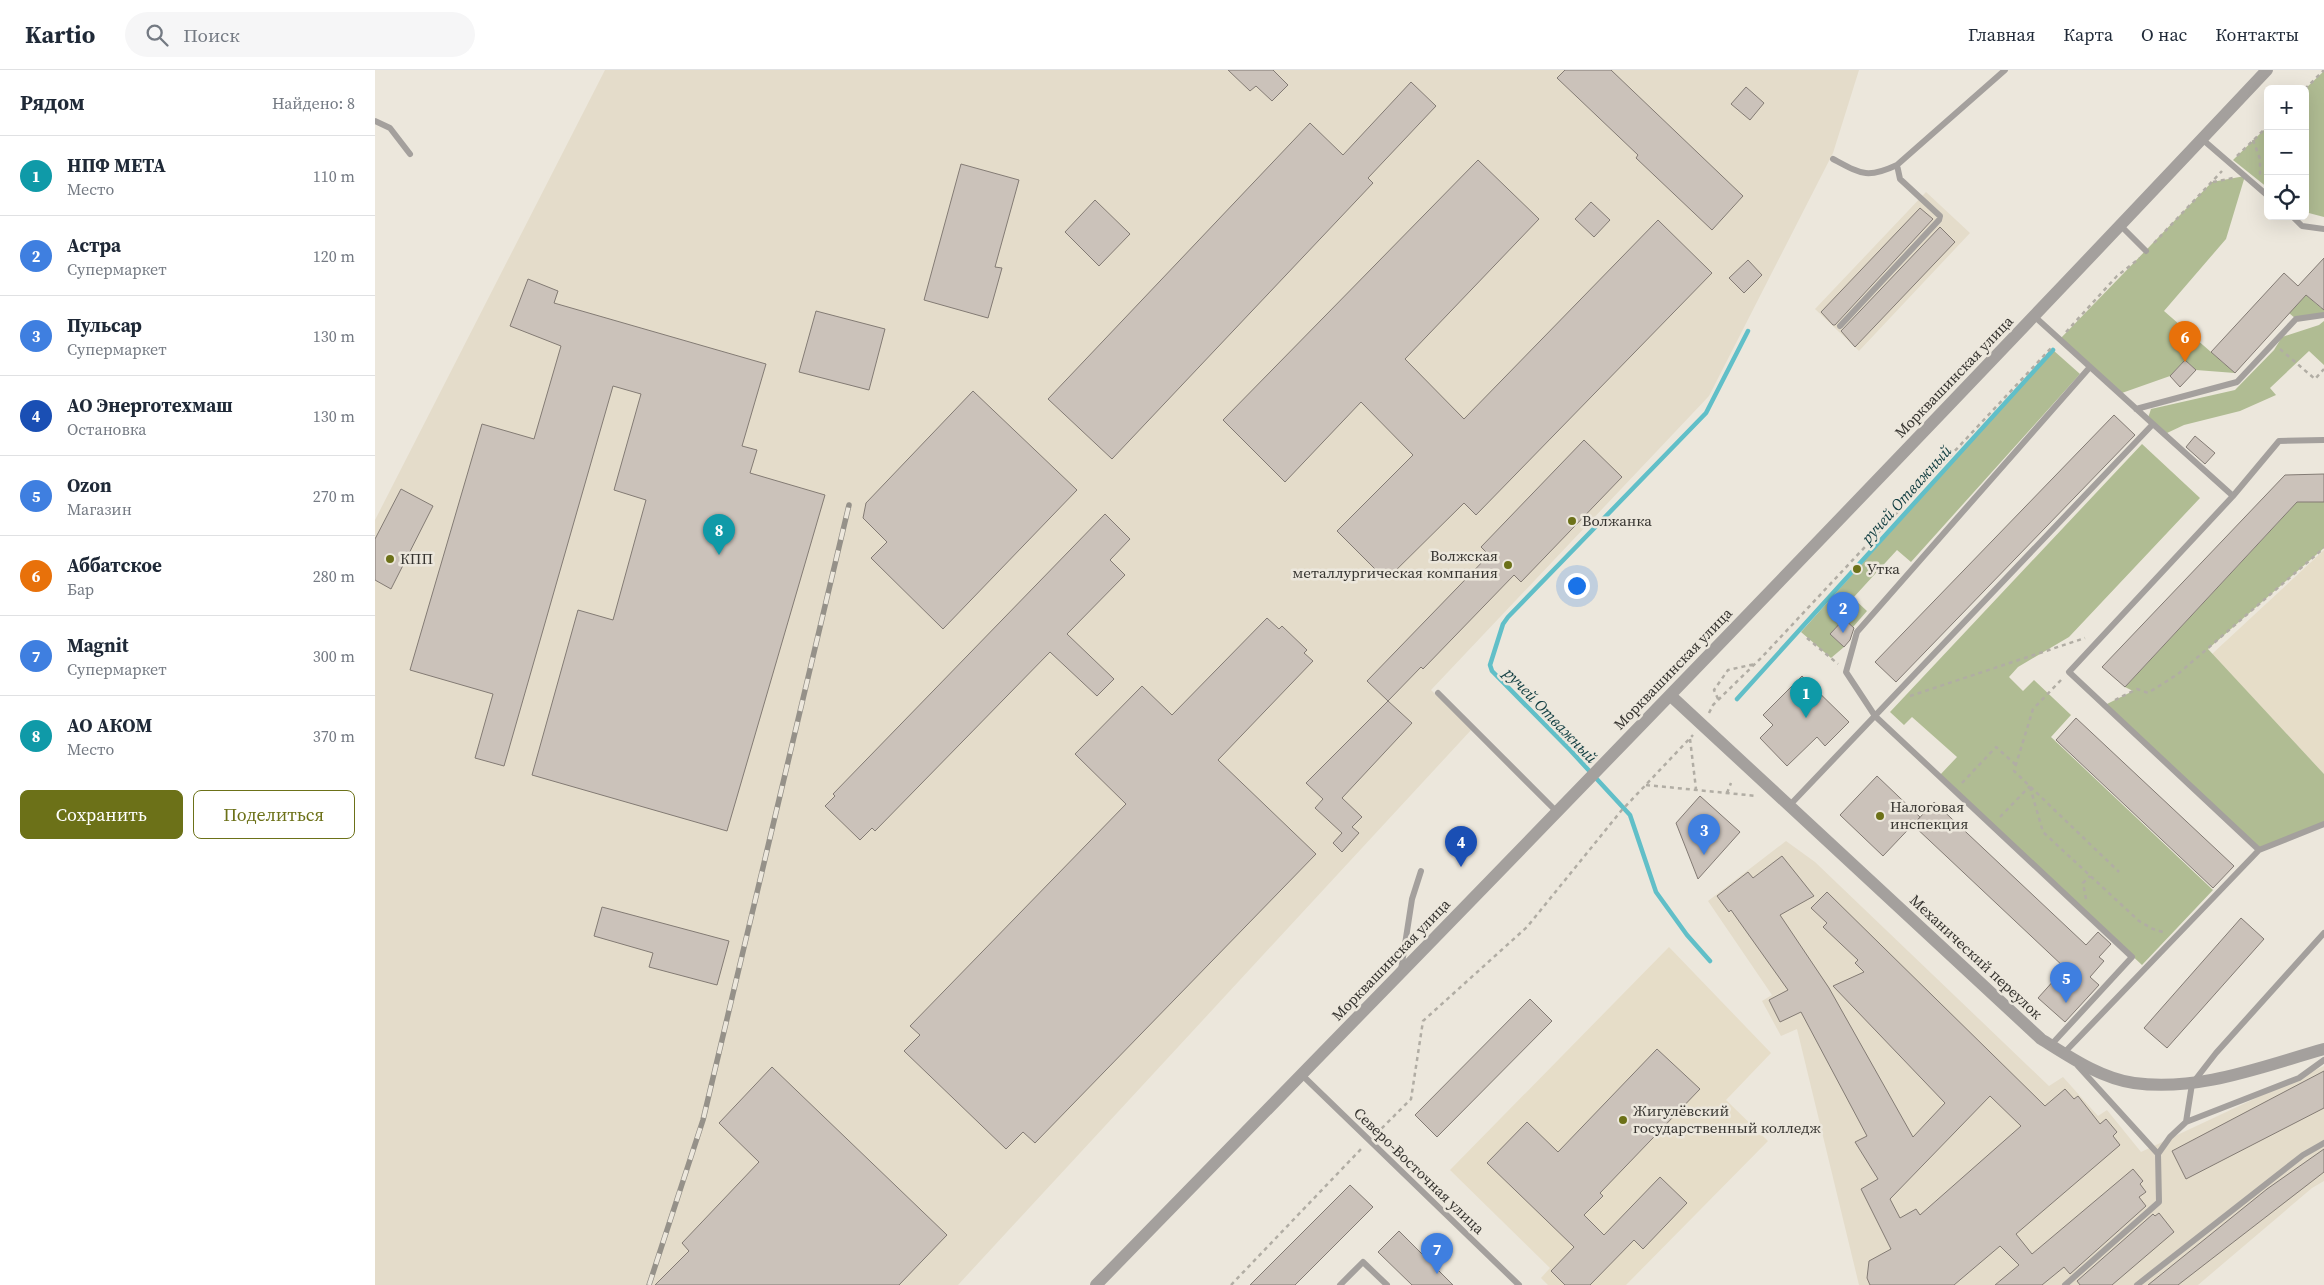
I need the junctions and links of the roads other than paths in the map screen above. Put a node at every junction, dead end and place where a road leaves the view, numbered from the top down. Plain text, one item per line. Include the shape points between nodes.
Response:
1 (2005, 70) edge
2 (2267, 70) edge
3 (375, 121) edge
4 (2202, 139) junction
5 (409, 154) dead end
6 (1833, 159) dead end
7 (1897, 165) junction
8 (2264, 193) edge
9 (2296, 220) edge
10 (2120, 226) junction
11 (2324, 229) edge
12 (2146, 251) road end
13 (2324, 315) edge
14 (2034, 316) junction
15 (1840, 326) dead end
16 (2090, 367) junction
17 (2136, 409) junction
18 (2153, 424) junction
19 (2324, 440) edge
20 (2233, 496) junction
21 (1438, 693) dead end
22 (1671, 696) junction
23 (1875, 716) junction
24 (1784, 802) junction
25 (1557, 812) junction
26 (2324, 824) edge
27 (2259, 850) junction
28 (1421, 871) dead end
29 (2324, 933) edge
30 (1400, 973) junction
31 (2050, 1045) junction
32 (2324, 1048) edge
33 (2068, 1057) junction
34 (2324, 1060) edge
35 (1302, 1075) junction
36 (2192, 1084) junction
37 (2186, 1122) junction
38 (2324, 1143) edge
39 (2158, 1154) junction
40 (1096, 1285) edge
41 (1340, 1285) edge
42 (1387, 1285) edge
43 (1519, 1285) edge
44 (2065, 1285) edge
45 (2137, 1285) edge

1 - 7 lane
2 - 4 street, Морквашинская улица
3 - 5 lane via 390,128
4 - 8 lane
4 - 10 street, Морквашинская улица
6 - 7 lane via 1856,171 1877,174
7 - 15 lane via 1900,179 1940,216 1939,220
9 - 11 lane via 2302,226
10 - 12 lane
10 - 14 street, Морквашинская улица
13 - 17 lane via 2296,319 2237,382
14 - 16 lane
14 - 22 street, Морквашинская улица
16 - 17 lane
16 - 23 lane via 1857,632 1847,672
17 - 18 lane
18 - 20 lane
18 - 23 lane
19 - 20 lane via 2279,441
20 - 27 lane via 2069,672
21 - 25 lane
22 - 24 street, Механический переулок
22 - 25 street, Морквашинская улица
23 - 24 lane
23 - 31 lane via 2132,957
24 - 31 street, Механический переулок
25 - 30 street, Морквашинская улица
26 - 27 lane
27 - 33 lane
28 - 30 lane via 1412,899
29 - 36 lane
30 - 35 street, Морквашинская улица
31 - 33 street, Механический переулок
32 - 36 street, Механический переулок
33 - 36 street, Механический переулок via 2133,1082
33 - 39 lane
34 - 37 lane via 2299,1078
35 - 40 street, Морквашинская улица
35 - 43 lane, Северо-Восточная улица
36 - 37 lane
37 - 39 lane
38 - 45 lane via 2303,1155
39 - 44 lane via 2159,1202
41 - 42 lane via 1363,1262

